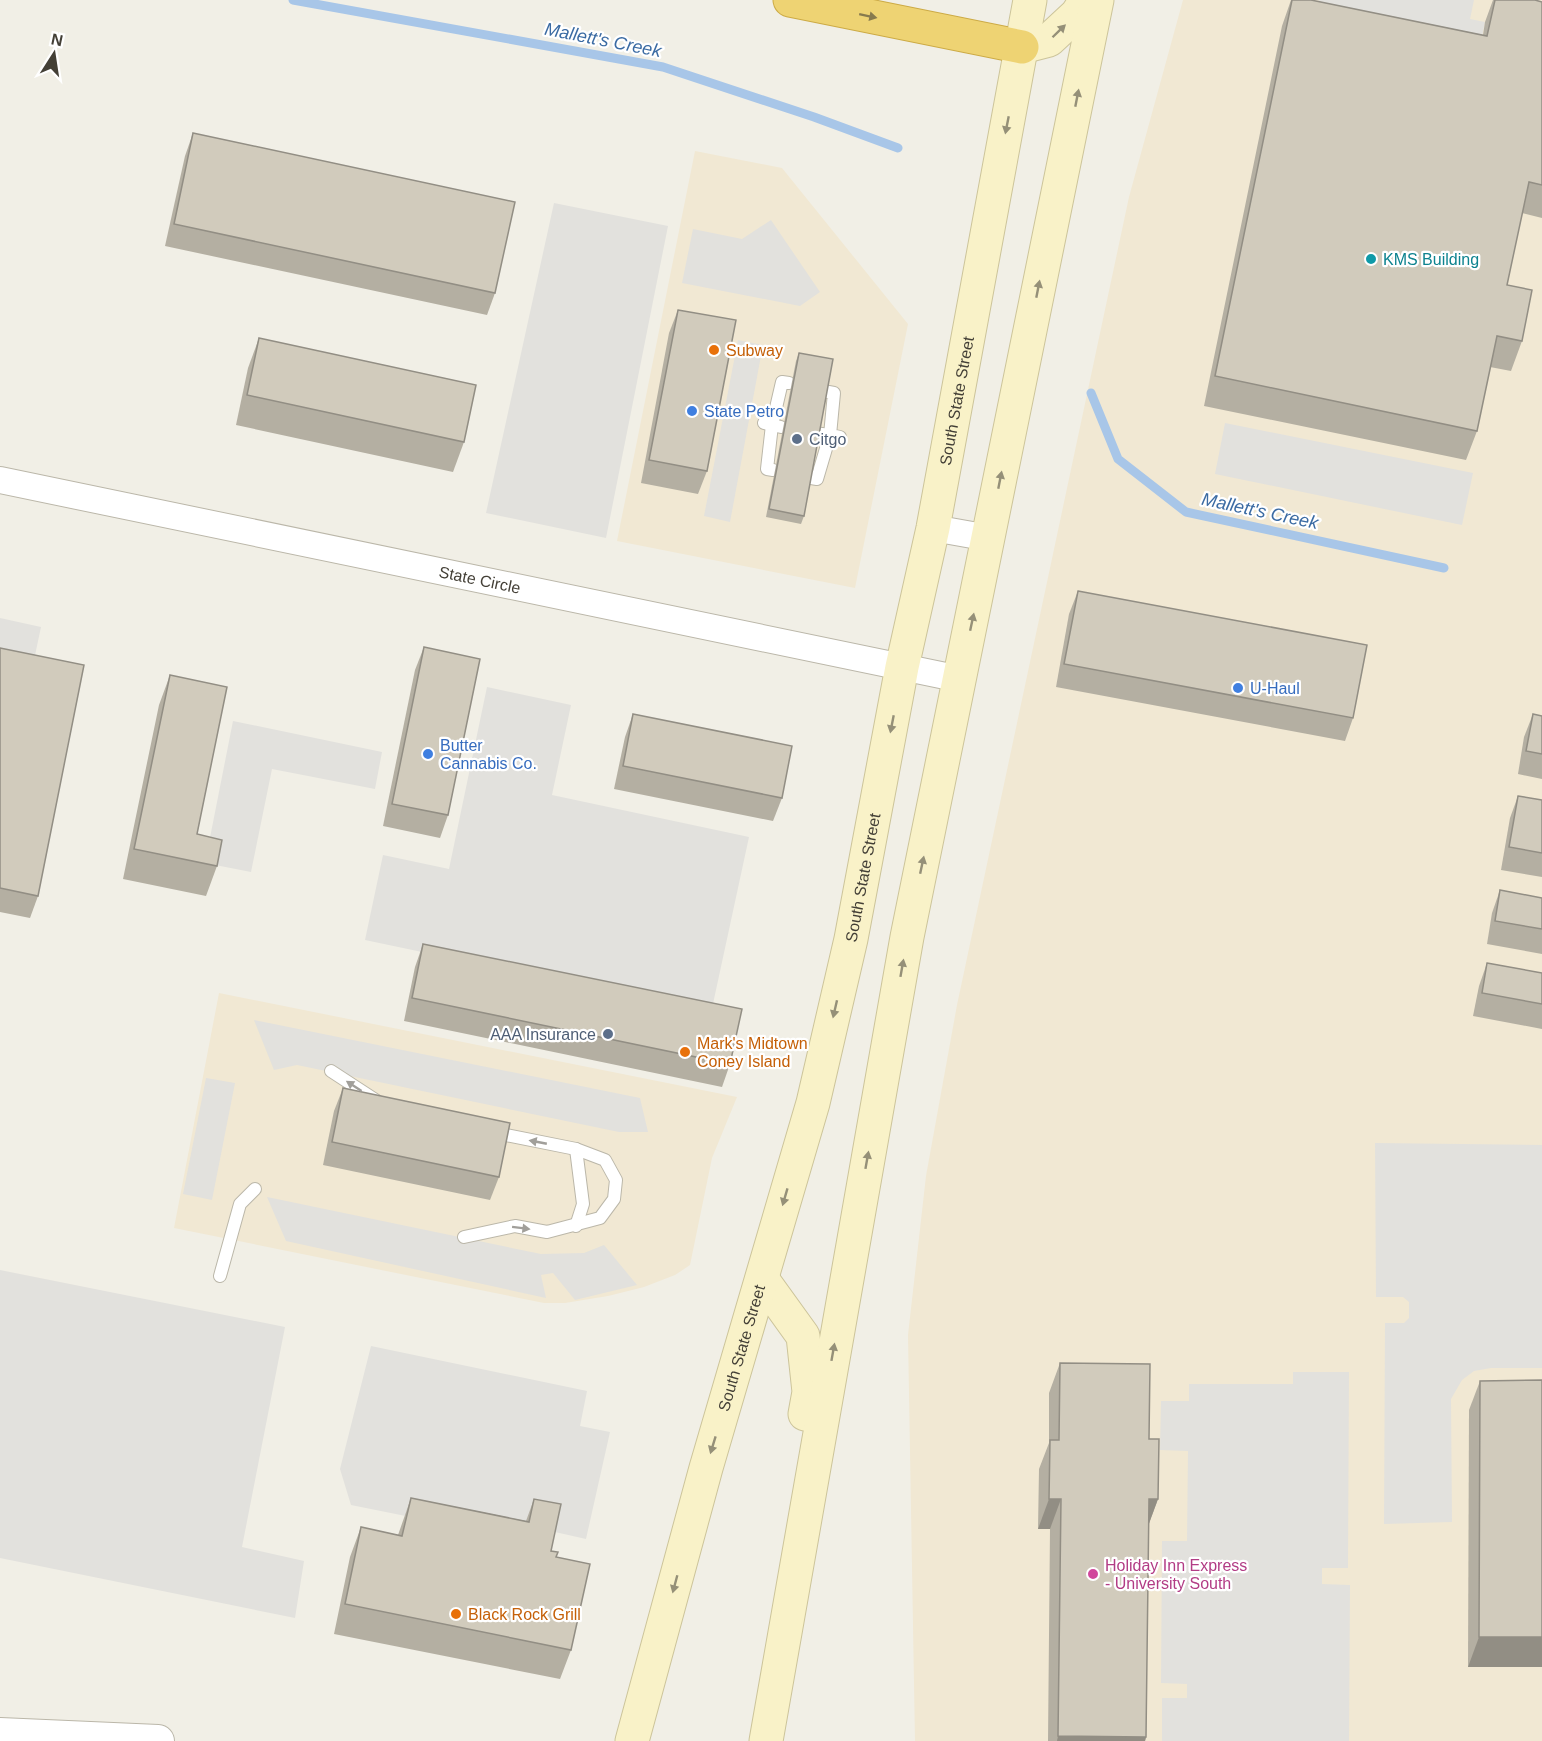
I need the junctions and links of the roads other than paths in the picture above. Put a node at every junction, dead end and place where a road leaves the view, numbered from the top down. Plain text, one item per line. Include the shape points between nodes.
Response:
1 (790, 0) edge
2 (1030, 0) edge
3 (1086, 0) edge
4 (1096, 0) edge
5 (1022, 47) junction
6 (789, 383) dead end
7 (823, 391) edge
8 (814, 432) edge
9 (835, 436) junction
10 (773, 470) dead end
11 (805, 477) edge
12 (0, 480) edge
13 (933, 528) junction
14 (989, 538) junction
15 (902, 667) junction
16 (960, 679) junction
17 (331, 1071) dead end
18 (386, 1107) edge
19 (474, 1129) edge
20 (576, 1149) junction
21 (255, 1189) dead end
22 (576, 1226) junction
23 (464, 1237) dead end
24 (220, 1276) dead end
25 (762, 1279) junction
26 (780, 1655) junction
27 (0, 1734) edge
28 (158, 1741) edge
29 (632, 1741) edge
30 (766, 1741) edge

1 -> 5 highway
2 - 5 main road, South State Street
5 -> 3 main road via 1049,40
14 -> 4 main road
5 -> 13 main road, South State Street
6 - 10 lane via 782,382 772,425 767,469
7 - 9 lane via 834,393
8 - 9 lane
9 - 11 lane via 817,479
12 - 15 street, State Circle
13 - 14 street
13 - 15 main road, South State Street
16 -> 14 main road
15 - 16 street, State Circle
15 -> 25 main road, South State Street via 851,939 813,1103
26 -> 16 main road via 907,937
18 -> 17 lane
20 -> 19 lane
20 - 22 lane via 583,1204
20 - 22 lane via 605,1160 616,1180 614,1199 600,1218
21 - 24 lane via 240,1204
23 -> 22 lane via 515,1226 547,1232
25 - 26 main road via 803,1336 809,1392 789,1513
25 -> 29 main road, South State Street
26 - 30 main road
27 - 28 street

